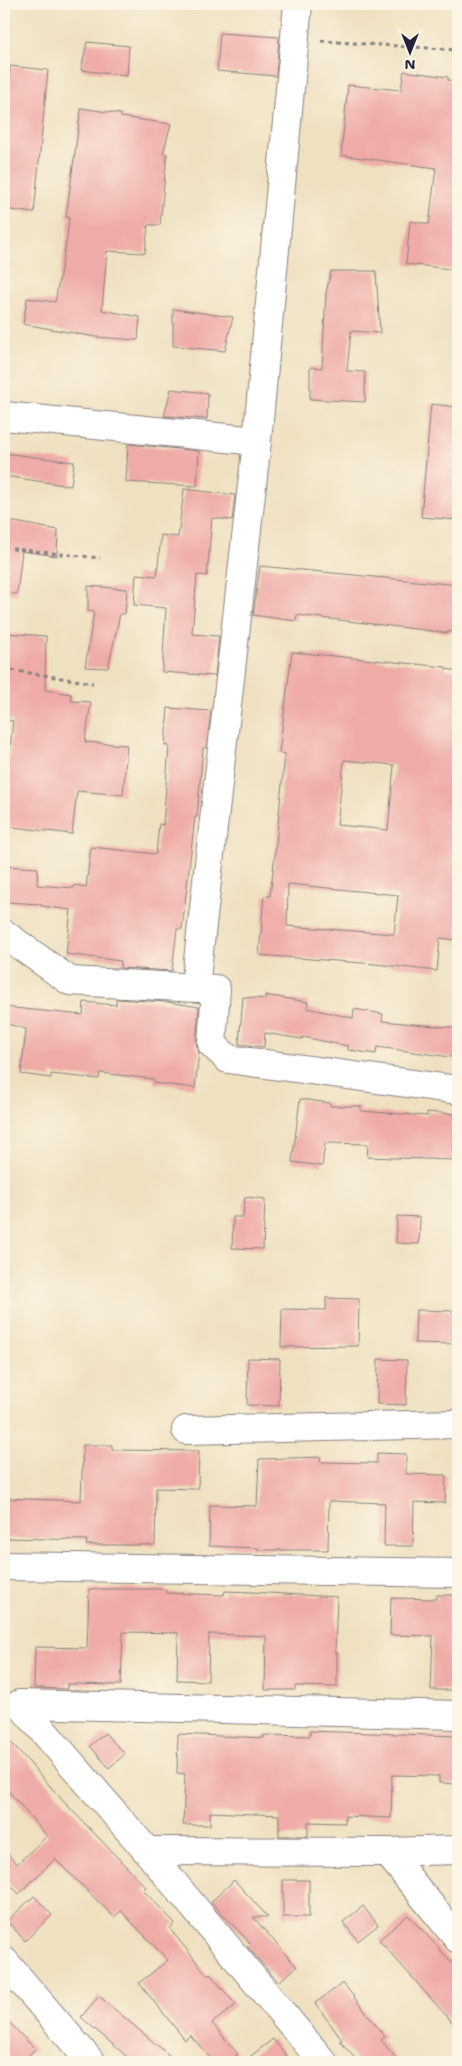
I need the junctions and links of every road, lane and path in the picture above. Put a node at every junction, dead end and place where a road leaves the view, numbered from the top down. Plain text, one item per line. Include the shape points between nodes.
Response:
1 (298, 4) edge
2 (295, 40) junction
3 (458, 50) edge
4 (4, 416) edge
5 (257, 441) junction
6 (4, 548) edge
7 (100, 558) dead end
8 (4, 669) edge
9 (93, 683) dead end
10 (4, 934) edge
11 (195, 987) junction
12 (458, 1090) edge
13 (458, 1424) edge
14 (186, 1430) dead end
15 (4, 1566) edge
16 (458, 1573) edge
17 (458, 1715) edge
18 (458, 1850) edge
19 (147, 1851) junction
20 (387, 1852) junction
21 (458, 1939) edge
22 (4, 1961) edge
23 (91, 2062) edge
24 (322, 2062) edge

1 - 2 street
2 - 3 path
2 - 5 street
4 - 5 street
5 - 11 street
6 - 7 path
8 - 9 path
10 - 11 street via 70,981
11 - 12 street via 216,989 212,1044 228,1060
13 - 14 street
15 - 16 street
17 - 19 street via 20,1704
18 - 20 street
19 - 20 street
19 - 24 street
20 - 21 street
22 - 23 street

